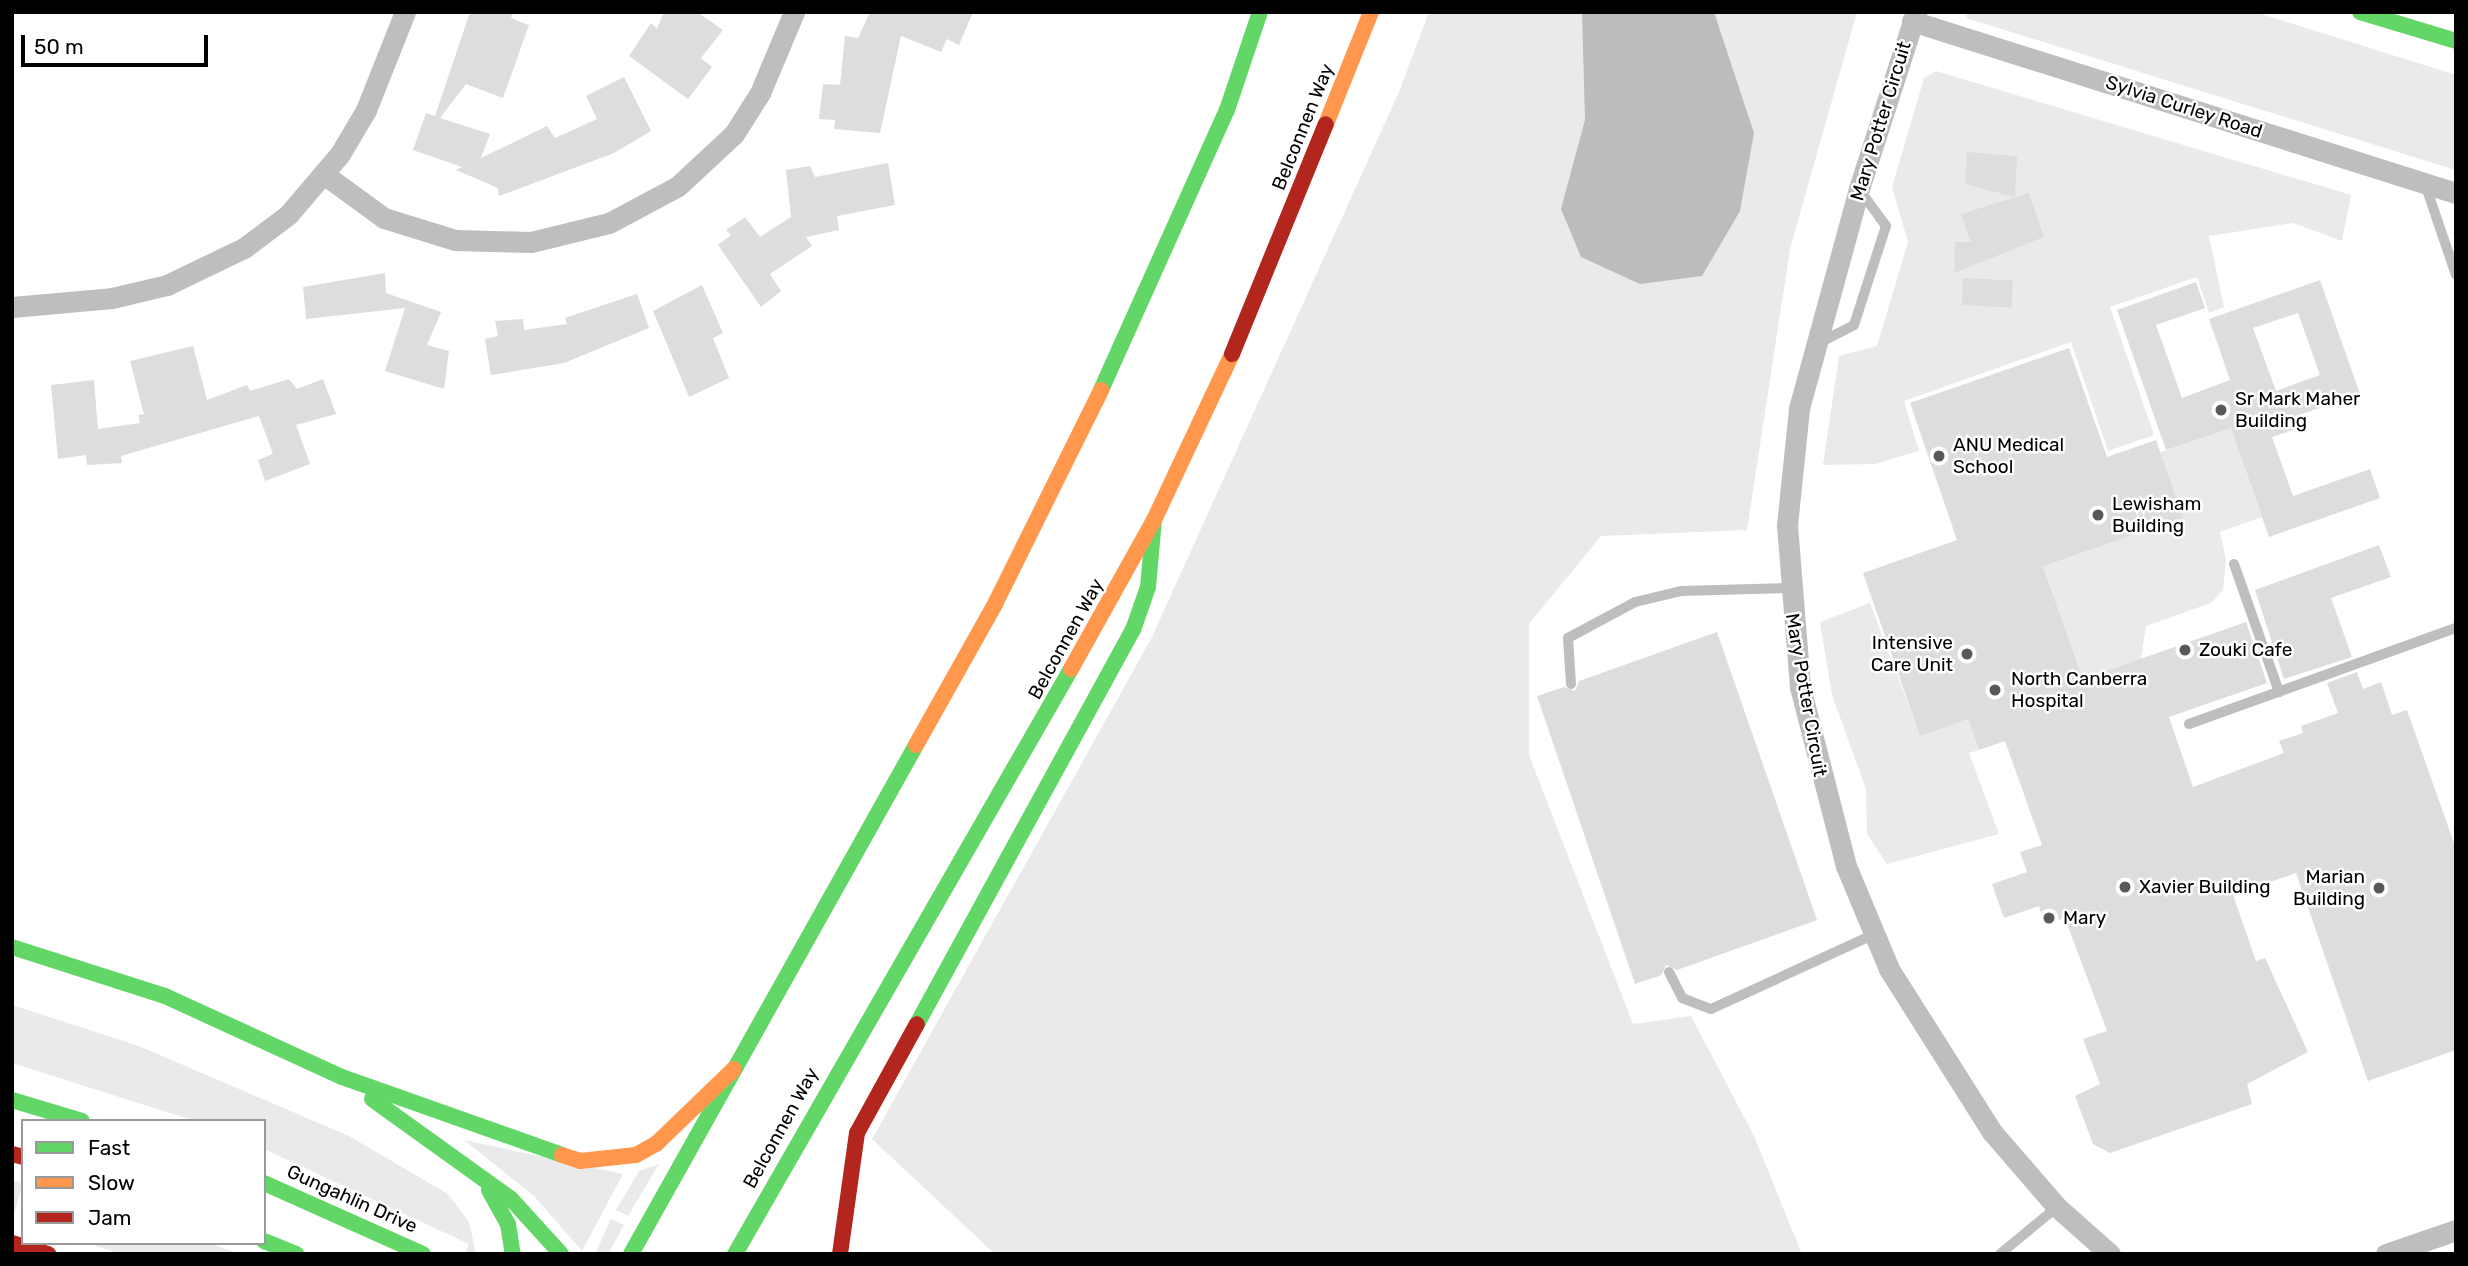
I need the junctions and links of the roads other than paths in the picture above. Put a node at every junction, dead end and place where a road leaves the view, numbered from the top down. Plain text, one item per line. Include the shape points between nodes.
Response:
1 (405, 12) edge
2 (794, 12) edge
3 (1260, 12) edge
4 (1275, 12) edge
5 (1371, 12) edge
6 (2360, 12) edge
7 (1913, 15) edge
8 (2456, 41) edge
9 (1245, 60) junction
10 (325, 175) junction
11 (2425, 184) junction
12 (1859, 189) junction
13 (2456, 193) edge
14 (2456, 275) edge
15 (12, 307) edge
16 (1813, 346) junction
17 (1154, 520) junction
18 (2234, 564) dead end
19 (1789, 588) junction
20 (2456, 628) edge
21 (1571, 684) dead end
22 (2279, 692) junction
23 (2189, 724) dead end
24 (1873, 935) junction
25 (12, 947) edge
26 (1670, 972) dead end
27 (734, 1069) junction
28 (342, 1077) junction
29 (12, 1100) edge
30 (75, 1119) edge
31 (460, 1162) junction
32 (266, 1184) edge
33 (2057, 1207) junction
34 (2456, 1230) edge
35 (266, 1242) edge
36 (12, 1243) edge
37 (48, 1254) edge
38 (296, 1254) edge
39 (423, 1254) edge
40 (513, 1254) edge
41 (561, 1254) edge
42 (631, 1254) edge
43 (735, 1254) edge
44 (840, 1254) edge
45 (2000, 1254) edge
46 (2110, 1254) edge
47 (2386, 1254) edge

1 - 10 street via 366,110
2 - 10 street via 760,93 734,134 678,186 609,223 531,242 455,240 384,218
3 - 9 main road
4 - 9 main road
5 - 17 main road, Belconnen Way via 1256,302
6 - 8 main road
7 - 11 street, Sylvia Curley Road
7 - 12 street, Mary Potter Circuit
9 - 27 main road via 1114,365 995,604
10 - 15 street via 288,215 244,248 194,275 112,298
11 - 13 street, Sylvia Curley Road
11 - 14 lane
12 - 16 street, Mary Potter Circuit
12 - 16 lane via 1886,226 1854,325
16 - 19 street, Mary Potter Circuit via 1791,475
17 - 43 main road, Belconnen Way via 977,839
17 - 44 main road via 1148,587 1133,630 857,1133
18 - 22 lane
19 - 21 lane via 1681,591 1635,602 1568,638
19 - 24 street, Mary Potter Circuit via 1813,751 1846,866
20 - 22 lane
22 - 23 lane
24 - 26 lane via 1711,1009 1682,998
24 - 33 street, Mary Potter Circuit via 1950,1073
25 - 28 main road via 164,996
27 - 28 main road via 666,1138 636,1155 590,1161 560,1156
27 - 42 main road
28 - 31 main road
29 - 30 main road
31 - 40 main road via 499,1205
31 - 41 main road via 511,1199
32 - 39 main road, Gungahlin Drive
33 - 45 lane
33 - 46 street, Mary Potter Circuit
34 - 47 street
35 - 38 main road
36 - 37 main road

